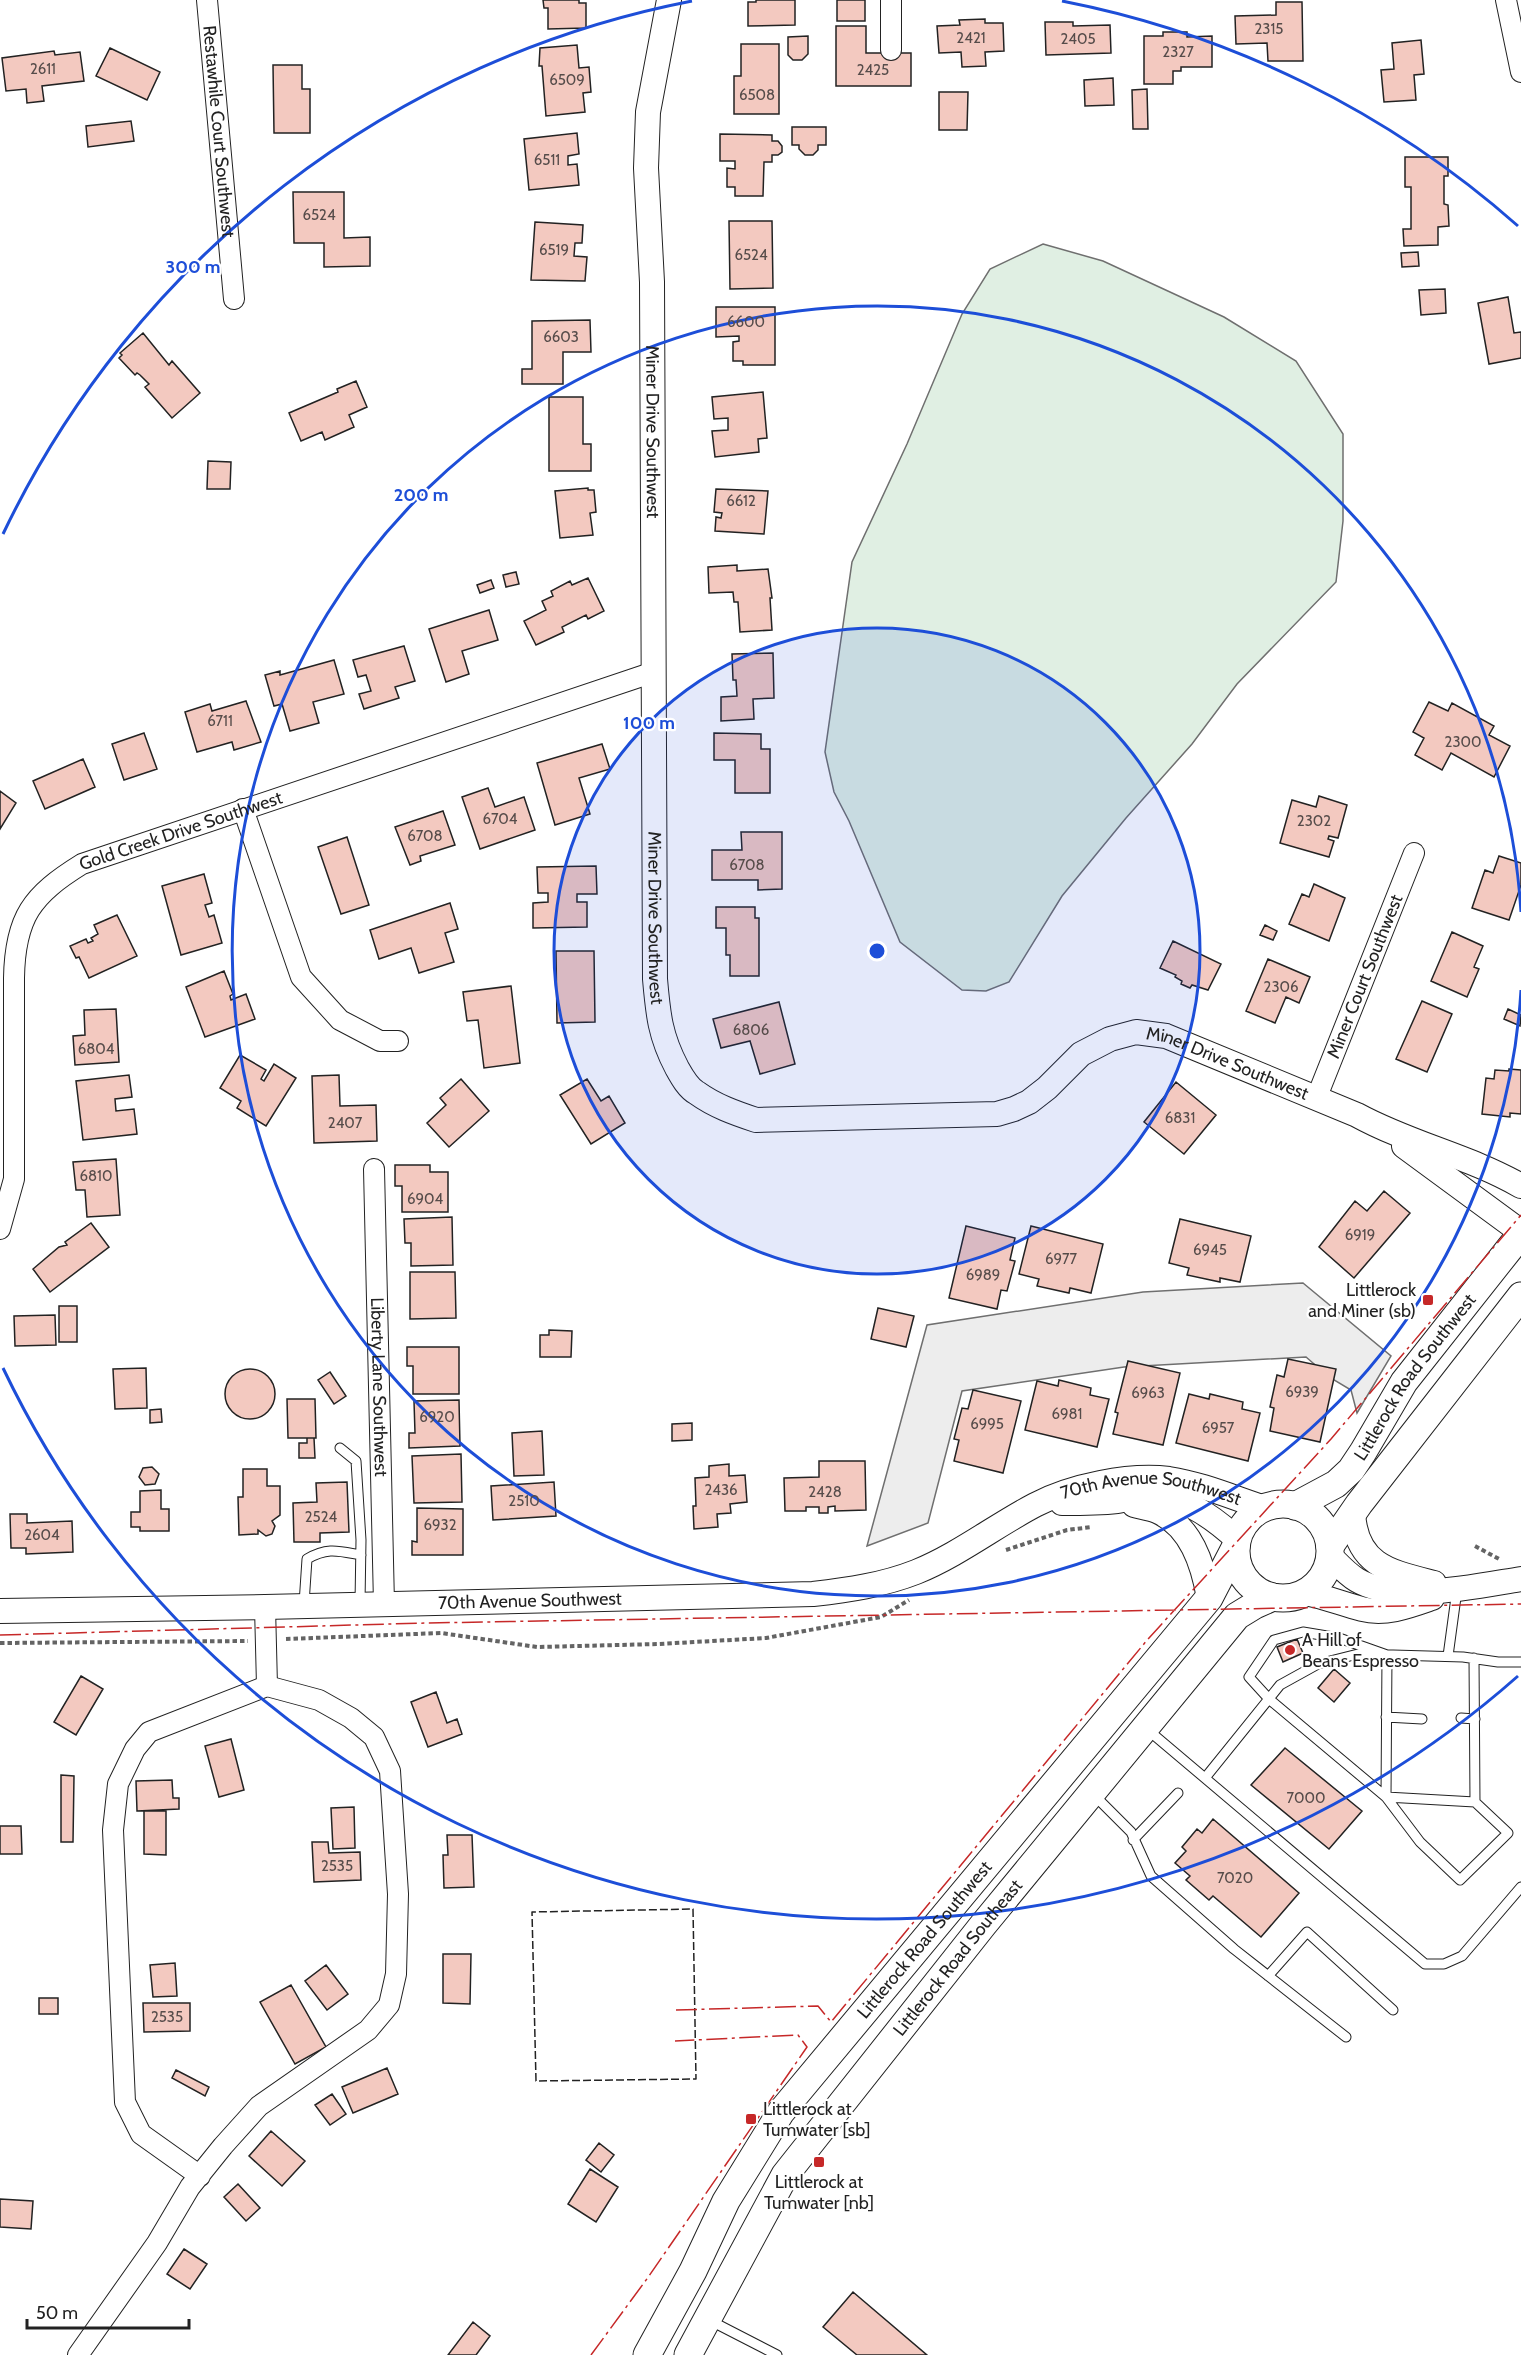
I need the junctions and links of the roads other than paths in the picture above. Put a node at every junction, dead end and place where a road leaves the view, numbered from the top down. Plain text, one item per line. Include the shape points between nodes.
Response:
1 (207, 0) edge
2 (669, 0) edge
3 (891, 0) edge
4 (1506, 0) edge
5 (891, 50) dead end
6 (1521, 72) edge
7 (234, 299) dead end
8 (654, 672) junction
9 (243, 809) junction
10 (1414, 853) dead end
11 (398, 1041) dead end
12 (1316, 1099) junction
13 (1378, 1127) junction
14 (374, 1168) dead end
15 (1521, 1186) edge
16 (0, 1229) edge
17 (1521, 1233) edge
18 (1521, 1296) edge
19 (340, 1448) dead end
20 (1117, 1501) junction
21 (1037, 1504) junction
22 (1295, 1506) junction
23 (1265, 1508) junction
24 (1353, 1513) junction
25 (1237, 1543) junction
26 (1330, 1551) junction
27 (361, 1554) junction
28 (1521, 1580) edge
29 (1457, 1590) junction
30 (1306, 1593) junction
31 (1209, 1598) junction
32 (1273, 1598) junction
33 (384, 1604) junction
34 (360, 1605) junction
35 (304, 1606) junction
36 (265, 1607) junction
37 (0, 1611) edge
38 (1387, 1655) junction
39 (1448, 1656) junction
40 (1474, 1658) junction
41 (1521, 1662) edge
42 (267, 1686) junction
43 (1269, 1699) junction
44 (1386, 1718) junction
45 (1461, 1718) dead end
46 (1422, 1719) dead end
47 (1475, 1719) junction
48 (1146, 1728) junction
49 (1205, 1778) junction
50 (1178, 1793) dead end
51 (1092, 1794) junction
52 (1386, 1797) junction
53 (1475, 1802) junction
54 (1133, 1840) junction
55 (1521, 1887) edge
56 (1268, 1976) junction
57 (1393, 2010) dead end
58 (1346, 2037) dead end
59 (200, 2176) junction
60 (707, 2319) junction
61 (78, 2355) edge
62 (647, 2355) edge
63 (688, 2355) edge
64 (777, 2355) edge

1 - 7 street, Restawhile Court Southwest
2 - 8 street, Miner Drive Southwest via 648,112 646,168 652,282
3 - 5 street
4 - 6 street
8 - 9 street, Gold Creek Drive Southwest
8 - 12 street, Miner Drive Southwest via 655,979 659,1020 665,1046 695,1092 723,1109 756,1119 997,1114 1029,1102 1082,1054 1110,1039 1136,1032 1166,1036
9 - 11 street via 301,977 340,1020 380,1041
9 - 16 street, Gold Creek Drive Southwest via 82,864 53,882 25,918 14,962 15,1179
10 - 12 street, Miner Court Southwest
12 - 13 street, Miner Drive Southwest
13 - 15 street, Miner Drive Southwest via 1496,1172
13 - 17 street, Miner Drive Southwest
14 - 33 street, Liberty Lane Southwest
17 - 22 main road, Littlerock Road Southwest via 1404,1382 1351,1470 1336,1484
18 - 24 main road, Littlerock Road Southwest
19 - 27 lane via 356,1461
20 - 21 street, 70th Avenue Southwest
20 - 25 street, 70th Avenue Southwest via 1145,1495 1188,1504 1219,1523
20 - 31 street via 1157,1511 1184,1533 1204,1570
21 - 23 street, 70th Avenue Southwest via 1093,1484 1167,1479
21 - 33 street, 70th Avenue Southwest via 917,1571 855,1589 813,1594
22 - 23 main road
22 - 26 main road via 1319,1521 1327,1533
23 - 25 main road via 1243,1527
24 - 26 main road, Littlerock Road Southwest
24 - 29 street via 1358,1540 1380,1566
25 - 31 main road, Littlerock Road Southwest
25 - 32 main road via 1238,1563 1245,1579 1257,1591
26 - 29 street via 1358,1581 1385,1590
26 - 30 main road via 1323,1577
27 - 34 lane
27 - 35 lane via 321,1551 307,1559
28 - 29 street
29 - 30 street via 1384,1611
29 - 39 lane
30 - 32 main road
31 - 62 main road, Littlerock Road Southwest via 781,2112 726,2201
32 - 48 main road, Littlerock Road Southeast via 1237,1616
33 - 34 street, 70th Avenue Southwest
34 - 35 street, 70th Avenue Southwest
35 - 36 street, 70th Avenue Southwest
36 - 37 street, 70th Avenue Southwest
36 - 42 street
38 - 39 lane
38 - 43 lane via 1358,1654 1318,1665 1280,1684
38 - 43 lane via 1339,1638 1303,1632 1274,1640 1249,1677
38 - 44 lane
39 - 40 lane
40 - 41 lane
40 - 47 lane
42 - 59 street via 149,1732 135,1749 118,1784 113,1830 125,2102 141,2134
42 - 59 street via 320,1700 351,1718 374,1737 390,1771 398,1894 396,1974 389,2005 368,2030 259,2106
43 - 49 lane
43 - 52 lane
44 - 46 lane
44 - 52 lane
45 - 47 lane
47 - 53 lane
48 - 49 lane
48 - 51 main road, Littlerock Road Southeast
49 - 55 lane via 1425,1964 1444,1964 1462,1956
50 - 54 lane
51 - 54 lane via 1131,1832
51 - 60 main road, Littlerock Road Southeast via 785,2175
52 - 53 lane
52 - 53 lane via 1420,1842 1460,1880 1508,1833
54 - 56 lane via 1151,1875
56 - 57 lane via 1307,1932
56 - 58 lane
59 - 61 street
60 - 63 main road, Littlerock Road Southeast
60 - 64 lane

